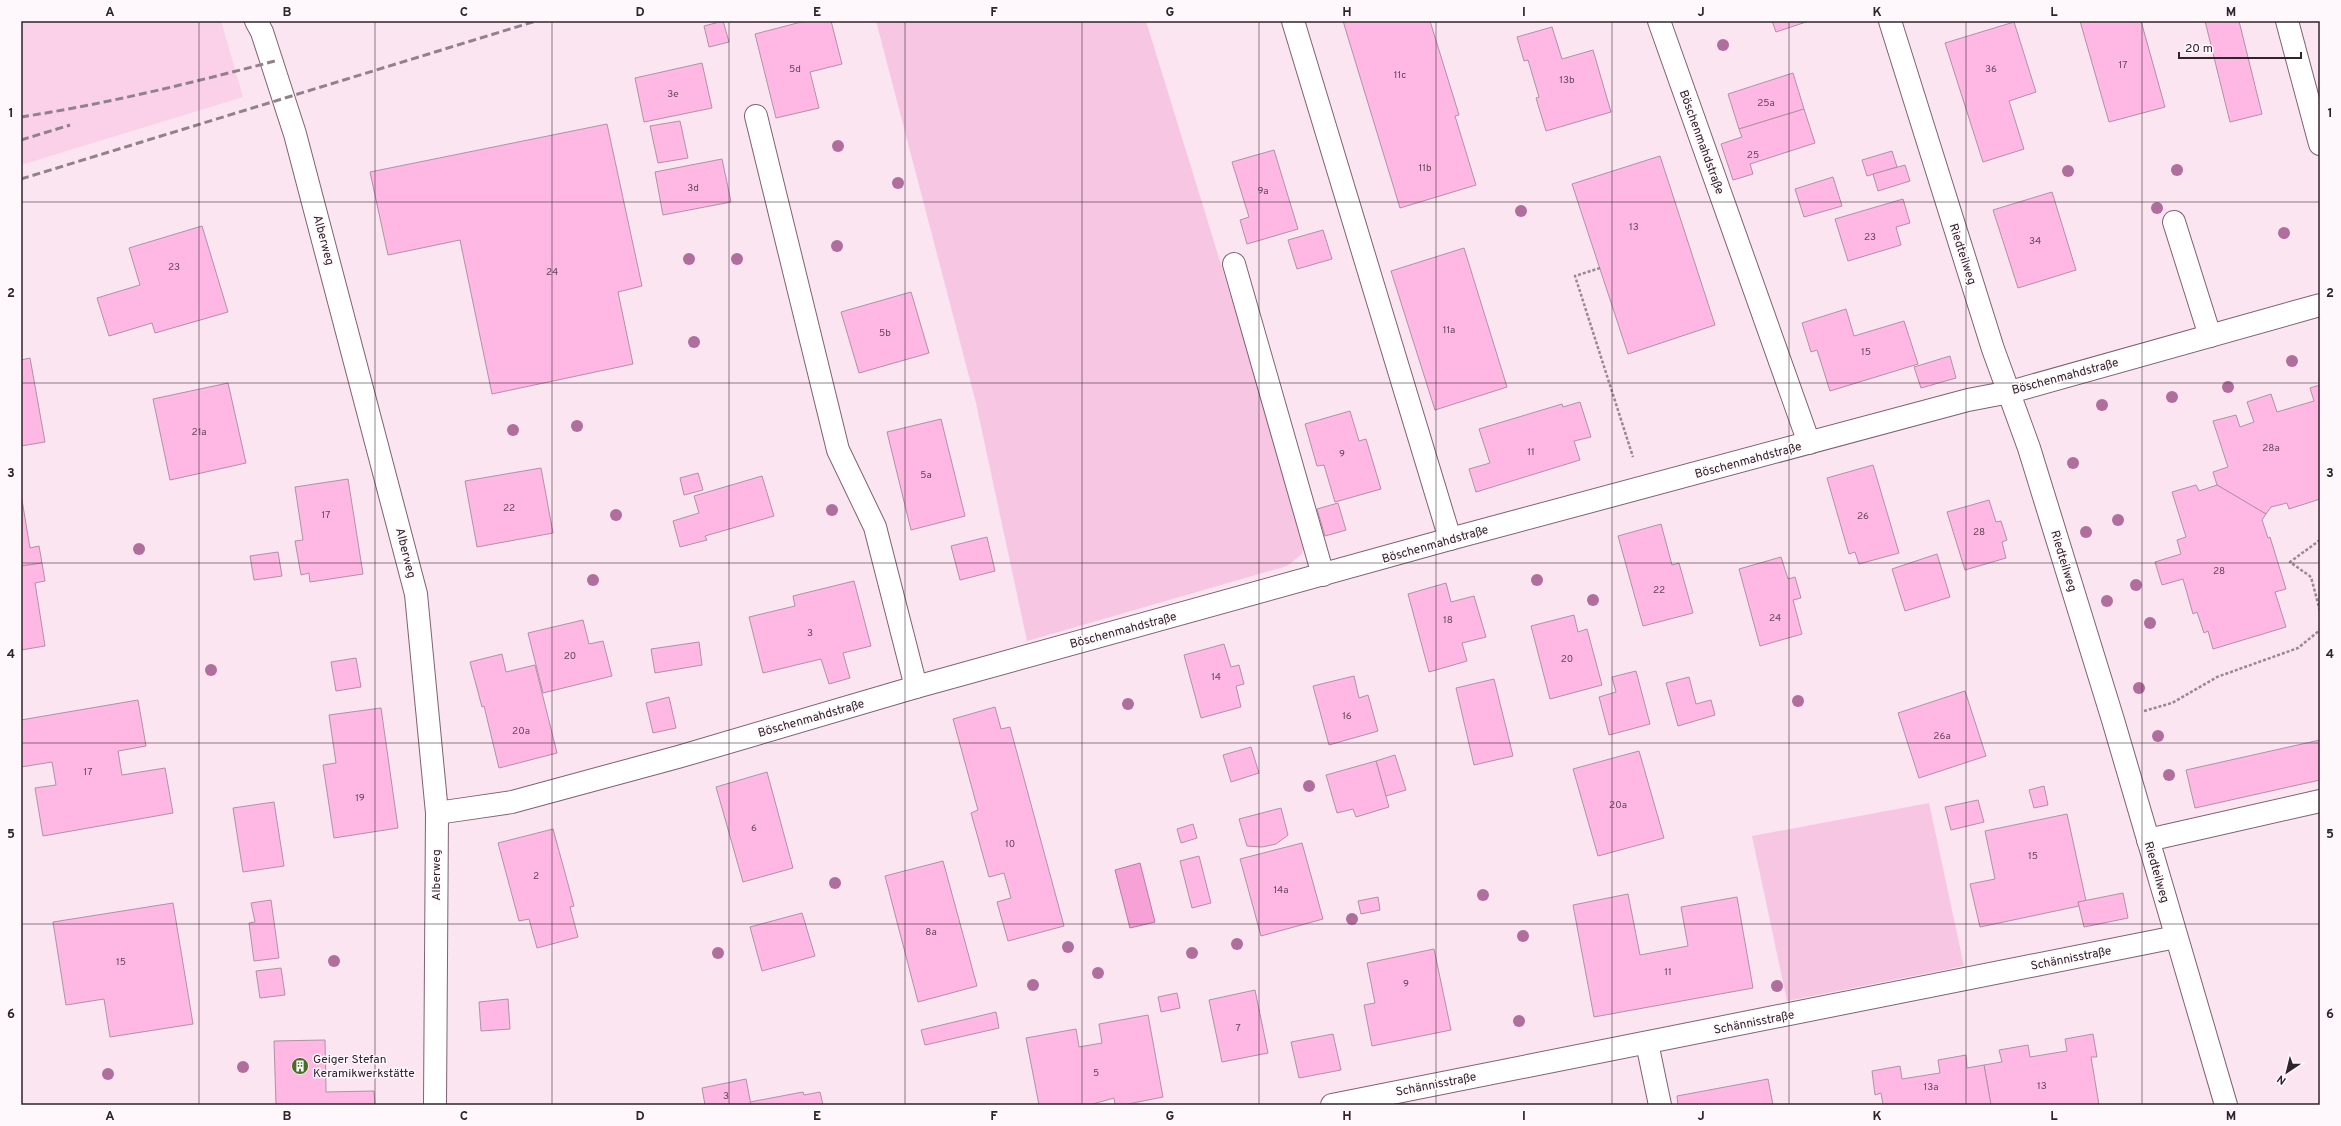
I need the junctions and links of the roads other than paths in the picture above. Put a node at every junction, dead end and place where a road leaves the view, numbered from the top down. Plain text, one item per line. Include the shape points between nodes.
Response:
1 (256, 21) edge
2 (1293, 21) edge
3 (1659, 21) edge
4 (1890, 21) edge
5 (2287, 21) edge
6 (756, 116) dead end
7 (2320, 144) edge
8 (2174, 222) dead end
9 (1234, 264) dead end
10 (2320, 305) edge
11 (2210, 336) junction
12 (2010, 392) junction
13 (1809, 443) junction
14 (1450, 539) junction
15 (1323, 575) junction
16 (916, 687) junction
17 (2320, 801) edge
18 (437, 813) junction
19 (2148, 840) junction
20 (2176, 937) junction
21 (1647, 1043) junction
22 (1337, 1104) edge
23 (435, 1105) edge
24 (1660, 1105) edge
25 (2226, 1105) edge

1 - 18 street, Alberweg via 262,32 295,134 416,594
2 - 14 street
3 - 13 street, Böschenmahdstraße
4 - 12 street, Riedteilweg via 1991,342
5 - 7 street
6 - 16 street via 838,450 875,527
8 - 11 street
9 - 15 street
10 - 11 street, Böschenmahdstraße
11 - 12 street, Böschenmahdstraße
12 - 13 street, Böschenmahdstraße via 1968,400
12 - 19 street, Riedteilweg
13 - 14 street, Böschenmahdstraße
14 - 15 street, Böschenmahdstraße
15 - 16 street, Böschenmahdstraße
16 - 18 street, Böschenmahdstraße via 678,757 512,802
17 - 19 street
18 - 23 street, Alberweg
19 - 20 street, Riedteilweg
20 - 21 street, Schännisstraße
20 - 25 street, Riedteilweg
21 - 22 street, Schännisstraße
21 - 24 street

